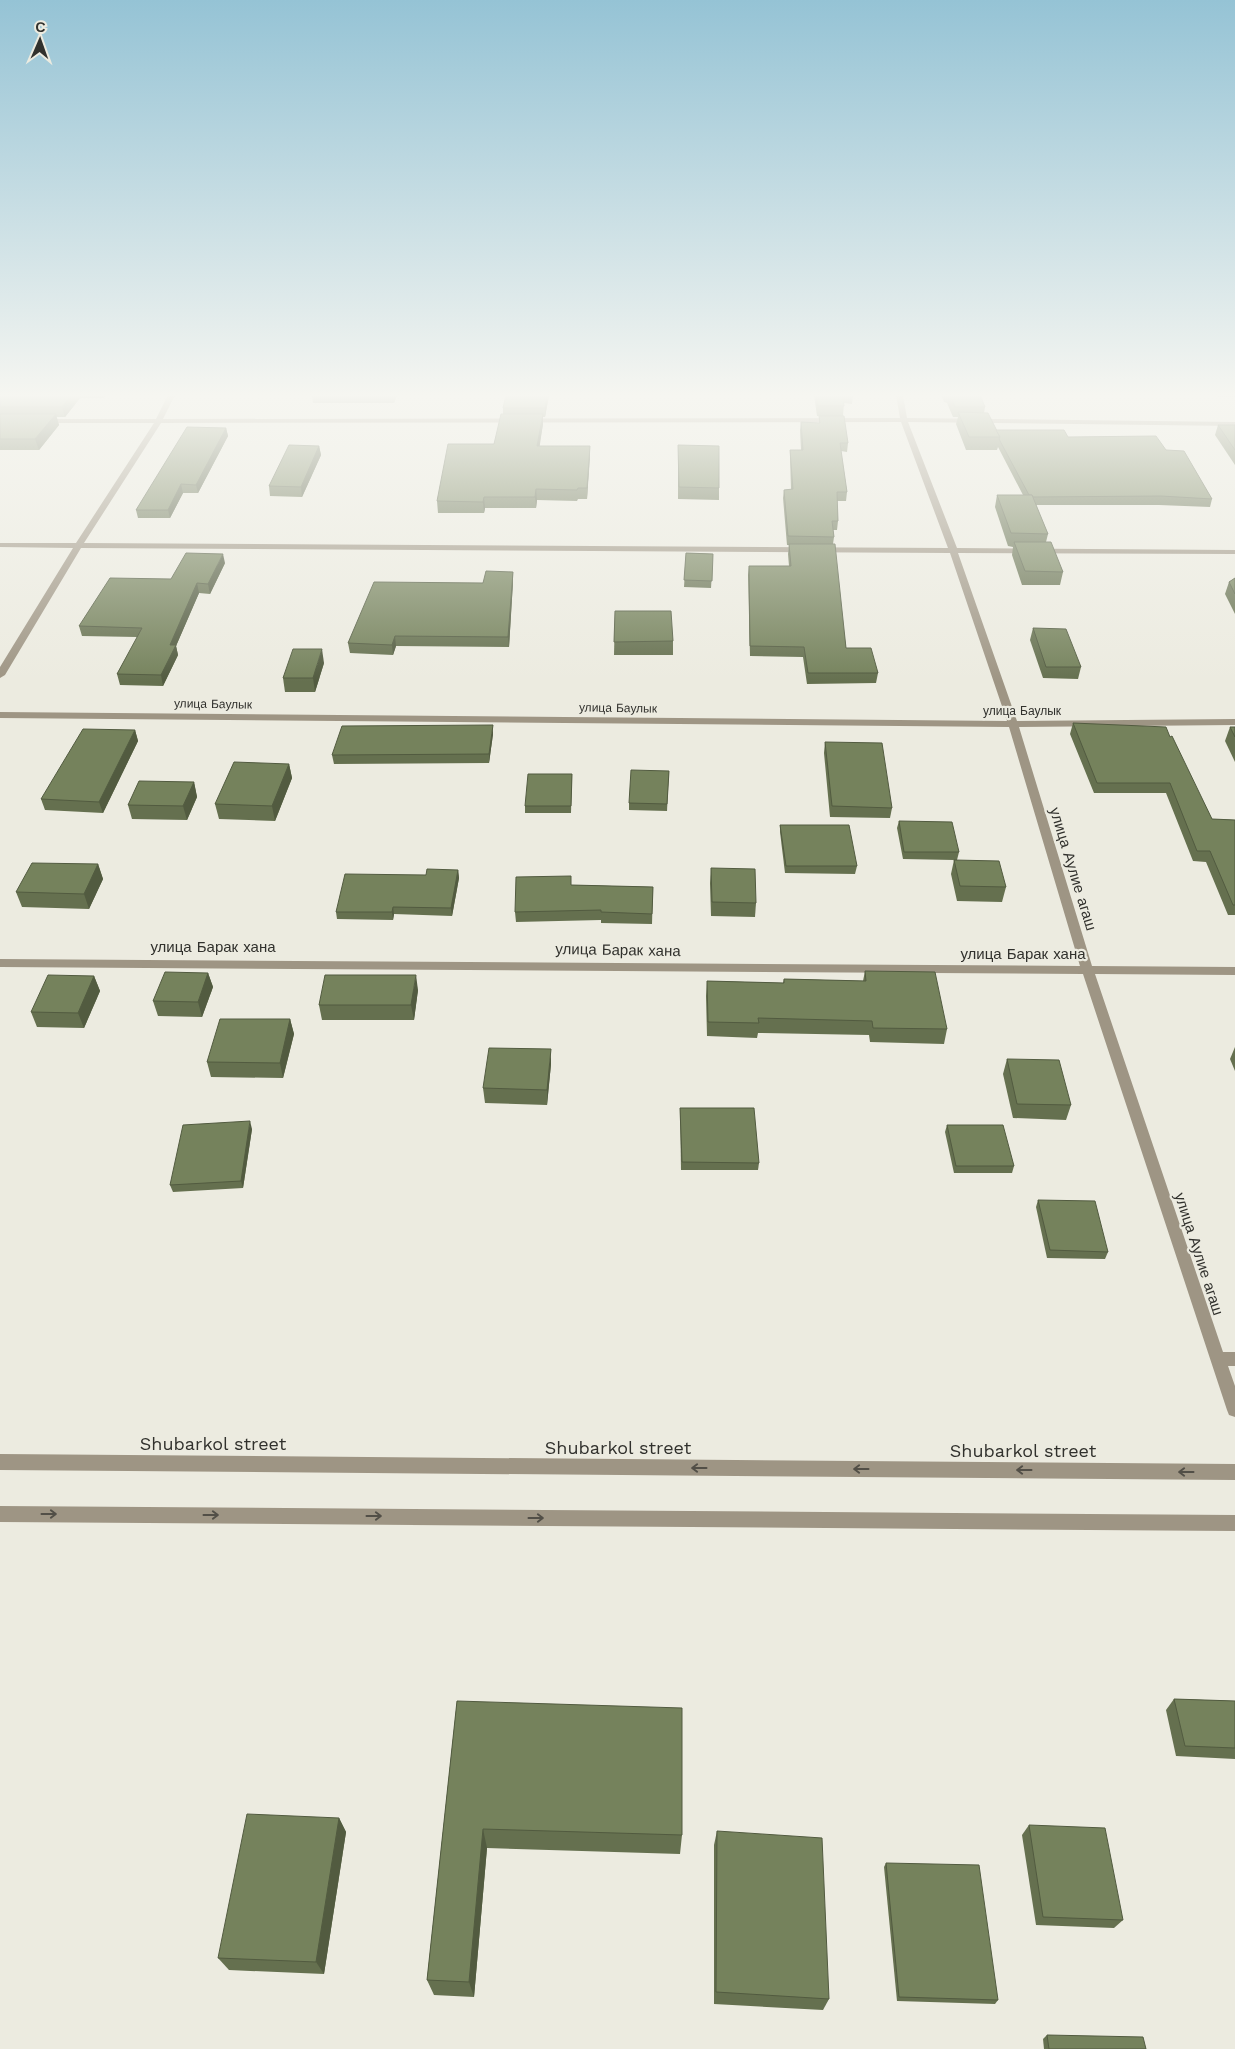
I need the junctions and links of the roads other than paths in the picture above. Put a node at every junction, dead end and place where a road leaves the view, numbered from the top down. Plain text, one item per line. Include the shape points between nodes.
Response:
1 (113, 491) edge
2 (931, 491) edge
3 (78, 544) junction
4 (0, 545) edge
5 (953, 549) junction
6 (1235, 552) edge
7 (0, 675) edge
8 (0, 715) edge
9 (1235, 722) edge
10 (1013, 724) junction
11 (0, 963) edge
12 (1088, 971) junction
13 (1235, 971) edge
14 (1218, 1359) junction
15 (1235, 1359) edge
16 (1235, 1410) edge
17 (0, 1462) edge
18 (1235, 1472) edge
19 (0, 1514) edge
20 (1235, 1523) edge

1 - 3 street
2 - 5 street, улица Аулие агаш
3 - 4 street
3 - 5 street
3 - 7 street
5 - 6 street
5 - 10 street, улица Аулие агаш
8 - 10 street, улица Баулык
9 - 10 street, улица Баулык
10 - 12 street, улица Аулие агаш
11 - 12 street, улица Барак хана
12 - 13 street, улица Барак хана
12 - 14 street, улица Аулие агаш
14 - 15 street
14 - 16 street, улица Аулие агаш
18 -> 17 street, Shubarkol street
19 -> 20 street

